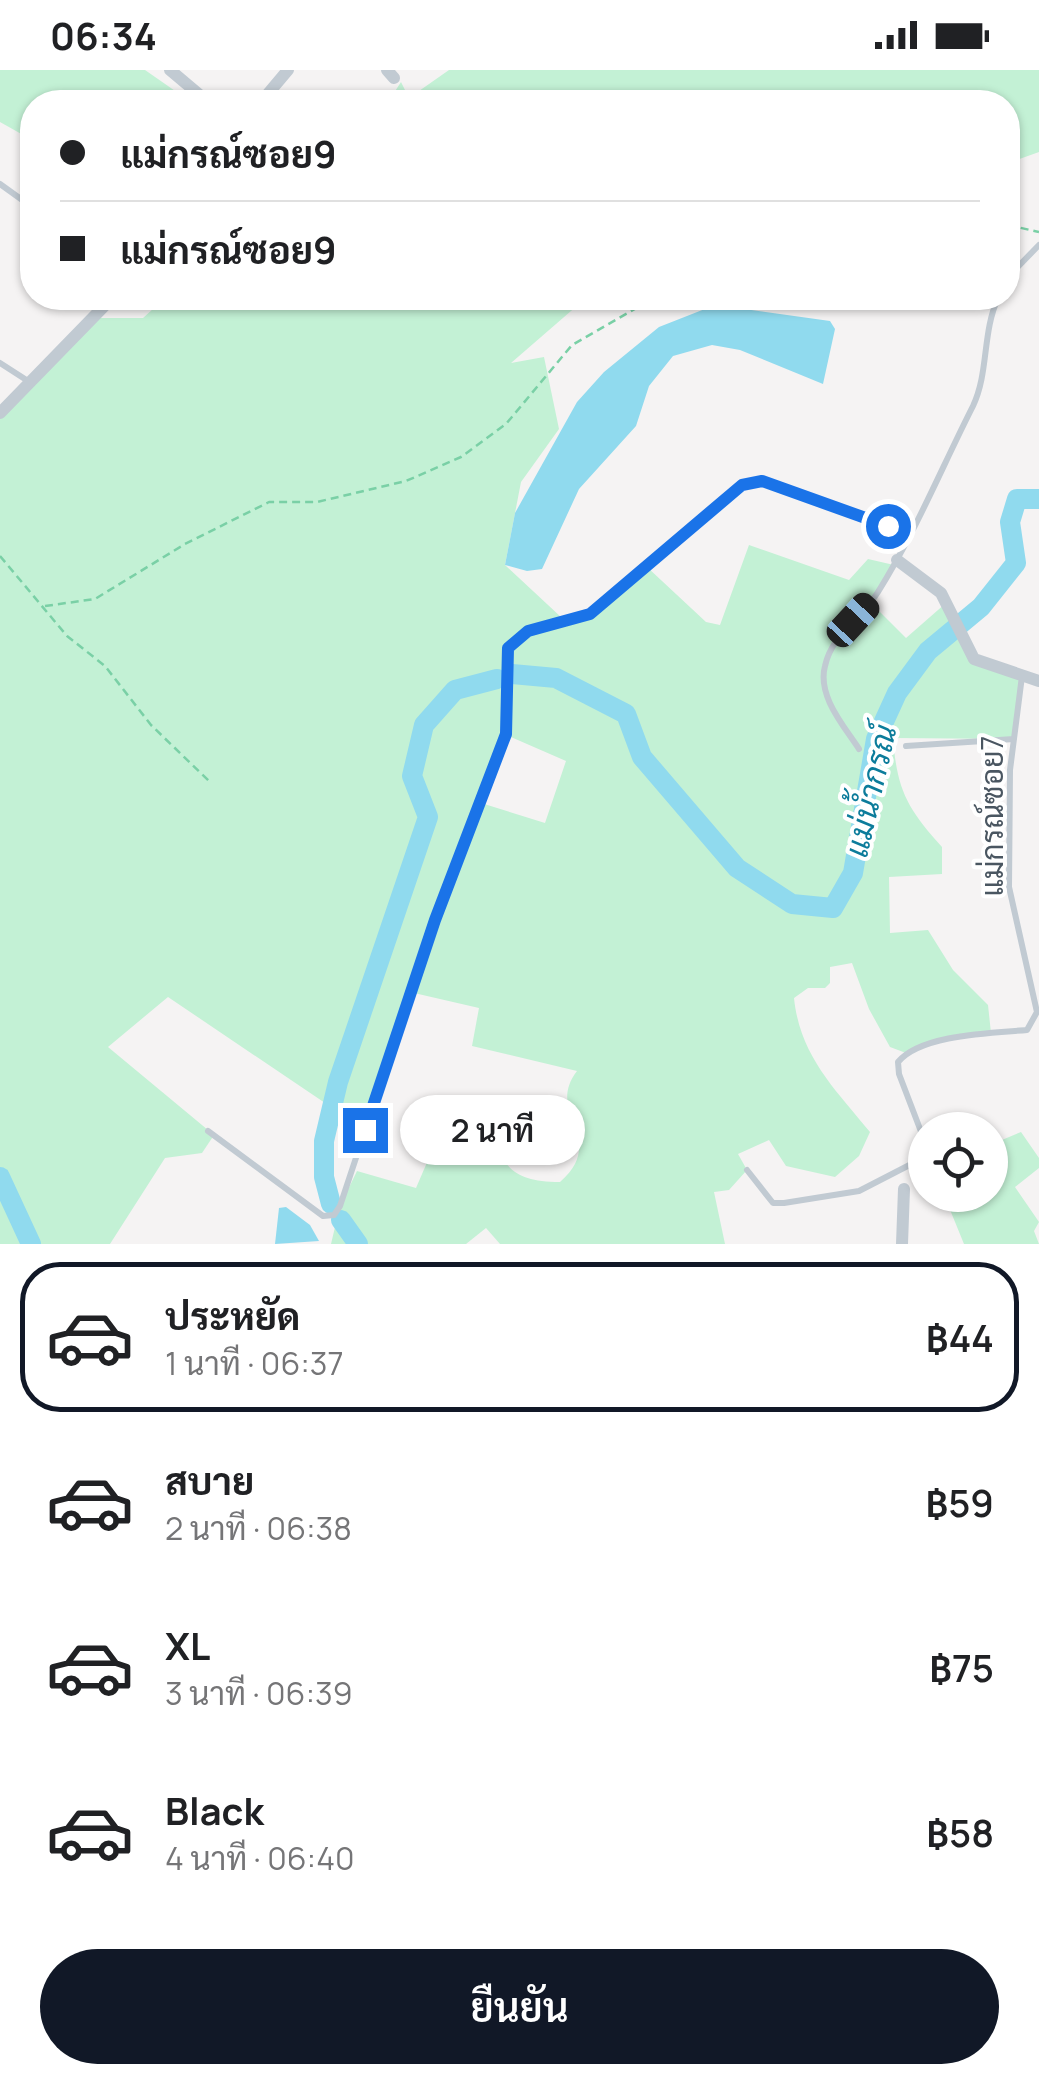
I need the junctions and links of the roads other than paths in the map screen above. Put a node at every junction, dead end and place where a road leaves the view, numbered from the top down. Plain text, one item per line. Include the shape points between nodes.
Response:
1 (170, 70) edge
2 (194, 90) edge
3 (1039, 245) edge
4 (1020, 265) edge
5 (101, 310) edge
6 (992, 310) edge
7 (0, 363) edge
8 (31, 383) junction
9 (0, 413) edge
10 (908, 533) junction
11 (897, 560) junction
12 (1022, 676) junction
13 (1039, 681) edge
14 (1014, 739) junction
15 (906, 746) dead end
16 (859, 749) dead end
17 (913, 1112) edge
18 (208, 1131) dead end
19 (908, 1166) edge
20 (747, 1170) dead end
21 (904, 1189) dead end
22 (902, 1244) edge

1 - 2 street
3 - 4 lane
5 - 8 street
6 - 10 lane via 981,390
7 - 8 lane
8 - 9 street
10 - 11 lane
10 - 18 lane via 762,481 742,485 590,614 562,618 518,639 508,648 505,669 506,734 435,920 340,1206 323,1216
11 - 12 street via 941,594 974,659
11 - 16 lane via 834,642 823,669 828,700
12 - 13 street
12 - 14 lane, แม่กรณ์ซอย7
14 - 15 lane
14 - 17 lane, แม่กรณ์ซอย7 via 1009,887 1038,1012 1027,1030 960,1036 906,1053 898,1074
19 - 20 lane via 859,1191 784,1203 773,1203
21 - 22 street

